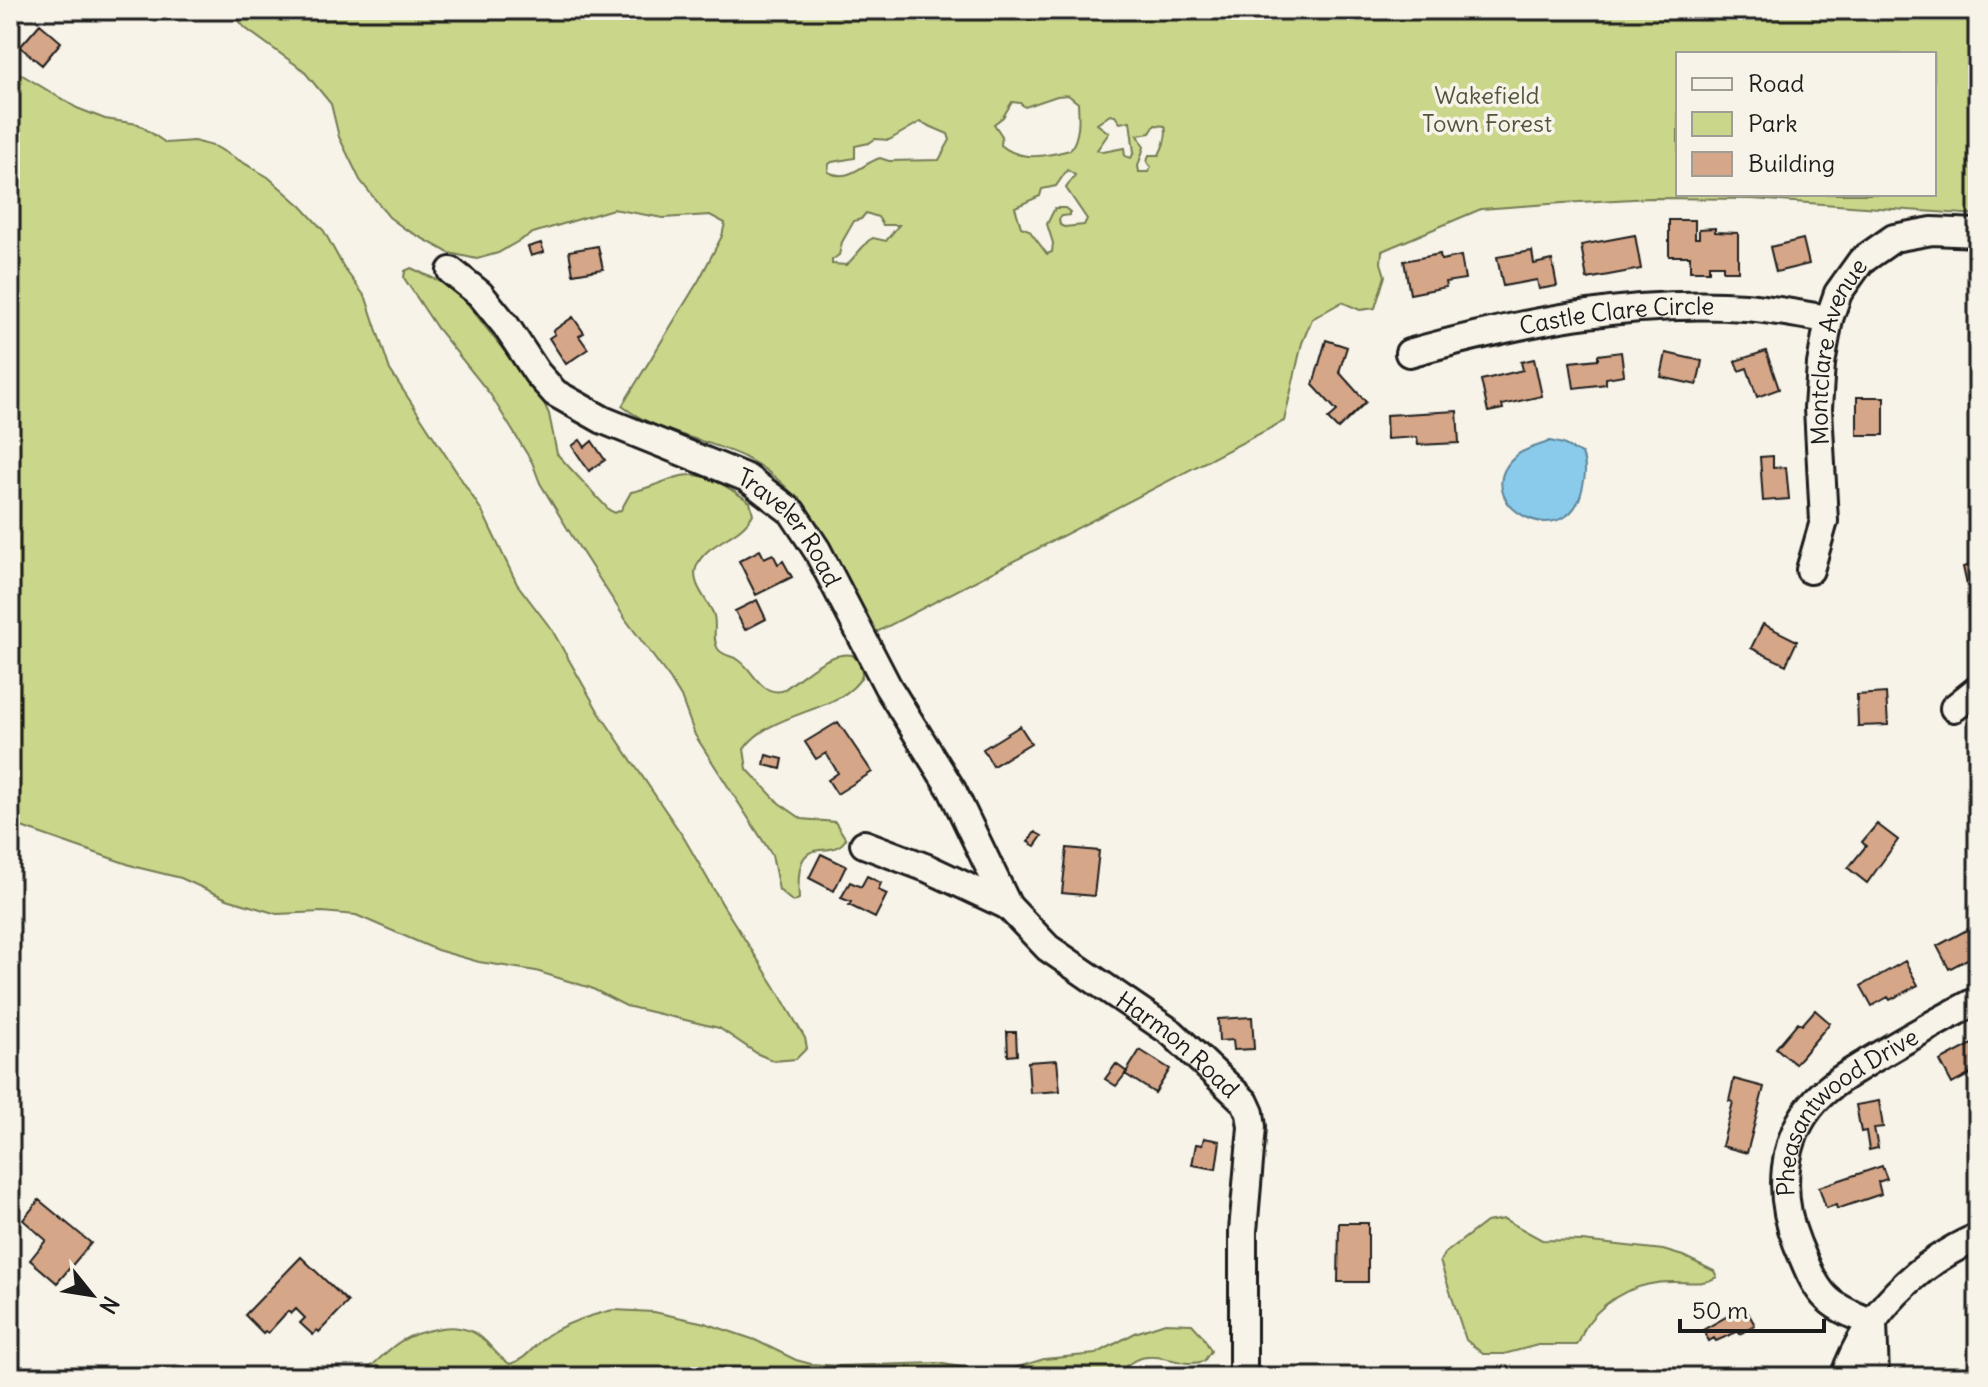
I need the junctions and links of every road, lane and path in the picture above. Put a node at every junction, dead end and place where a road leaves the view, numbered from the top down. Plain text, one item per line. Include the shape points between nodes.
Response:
1 (1978, 233) edge
2 (451, 271) dead end
3 (1829, 319) junction
4 (1409, 353) dead end
5 (1810, 570) dead end
6 (1978, 689) edge
7 (1954, 708) dead end
8 (864, 844) dead end
9 (1008, 906) junction
10 (1978, 1000) edge
11 (1978, 1237) edge
12 (1873, 1323) junction
13 (1243, 1377) edge
14 (1844, 1377) edge
15 (1875, 1377) edge

1 - 3 street, Montclare Avenue via 1918,232 1882,244 1844,282
2 - 9 street, Traveler Road via 480,294 555,393 603,420 747,478 792,512 888,687 952,790
3 - 4 street, Castle Clare Circle via 1746,307 1649,308 1490,330
3 - 5 street, Montclare Avenue via 1818,408 1824,521
6 - 7 street
8 - 9 street
9 - 13 street, Harmon Road via 1048,948 1172,1033 1247,1106 1252,1127 1243,1231
10 - 12 street, Pheasantwood Drive via 1846,1076 1812,1105 1792,1140 1785,1198 1793,1234 1815,1286 1838,1308
11 - 12 street via 1920,1270
12 - 14 street
12 - 15 street

